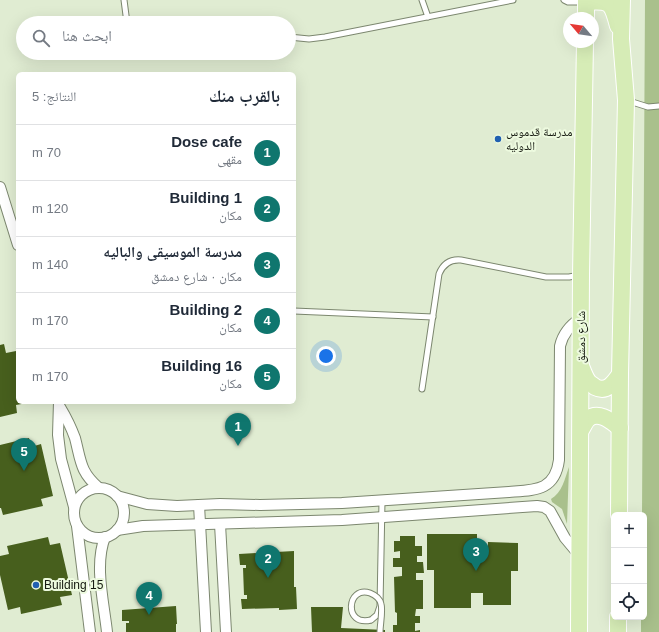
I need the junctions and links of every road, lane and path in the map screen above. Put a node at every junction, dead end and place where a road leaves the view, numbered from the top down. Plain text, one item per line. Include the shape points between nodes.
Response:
1 (124, 0) edge
2 (422, 0) edge
3 (514, 0) edge
4 (564, 0) edge
5 (622, 0) edge
6 (586, 7) edge
7 (126, 16) edge
8 (428, 17) junction
9 (296, 38) edge
10 (622, 39) junction
11 (585, 48) edge
12 (626, 100) junction
13 (659, 106) edge
14 (0, 187) edge
15 (16, 239) edge
16 (581, 275) junction
17 (296, 311) edge
18 (432, 316) junction
19 (581, 318) junction
20 (581, 366) junction
21 (620, 374) junction
22 (422, 389) dead end
23 (60, 404) edge
24 (620, 428) junction
25 (581, 430) junction
26 (99, 488) junction
27 (510, 492) junction
28 (117, 496) junction
29 (382, 501) junction
30 (199, 505) junction
31 (74, 507) junction
32 (510, 507) junction
33 (619, 512) edge
34 (382, 518) junction
35 (199, 524) junction
36 (220, 524) junction
37 (77, 526) junction
38 (117, 530) junction
39 (106, 537) junction
40 (580, 556) junction
41 (380, 606) junction
42 (90, 632) edge
43 (107, 632) edge
44 (206, 632) edge
45 (226, 632) edge
46 (379, 632) edge
47 (579, 632) edge

1 - 7 lane
2 - 8 lane
3 - 8 lane
4 - 6 lane
5 - 10 main road
6 - 10 main road via 603,1 611,5
8 - 9 lane via 309,39
10 - 12 main road
11 - 16 main road, شارع دمشق
12 - 13 lane via 648,107
12 - 21 main road
14 - 15 street
16 - 18 lane via 546,277 451,260 443,265 439,274
16 - 19 main road, شارع دمشق
17 - 18 lane
18 - 22 lane
19 - 20 main road, شارع دمشق
19 - 27 street via 565,332 560,346 558,469 555,476 543,487
20 - 21 main road via 588,381 597,388 604,389 610,386
20 - 25 main road, شارع دمشق
21 - 24 main road
23 - 26 street via 70,424 83,469
23 - 31 street via 60,453
24 - 25 main road via 598,416 588,419
24 - 33 main road
25 - 40 main road, شارع دمشق
26 - 28 street
26 - 31 street via 86,491
27 - 29 street
27 - 32 street
28 - 30 street via 159,505
28 - 38 street via 124,514
29 - 30 street via 301,505
29 - 34 lane
30 - 35 street
31 - 37 street via 74,520
32 - 34 street
32 - 40 street via 537,506 550,511 565,538
34 - 36 street
34 - 41 lane
35 - 36 street
35 - 38 street via 135,526
35 - 44 street
36 - 45 street
37 - 39 street via 92,538
37 - 42 street
38 - 39 street
39 - 43 street via 100,552 99,567
40 - 47 main road, شارع دمشق
41 - 46 lane
41 - 46 lane, bridge via 377,615 371,620 363,621 356,618 351,604 358,594 363,593 369,593 379,600 382,605

